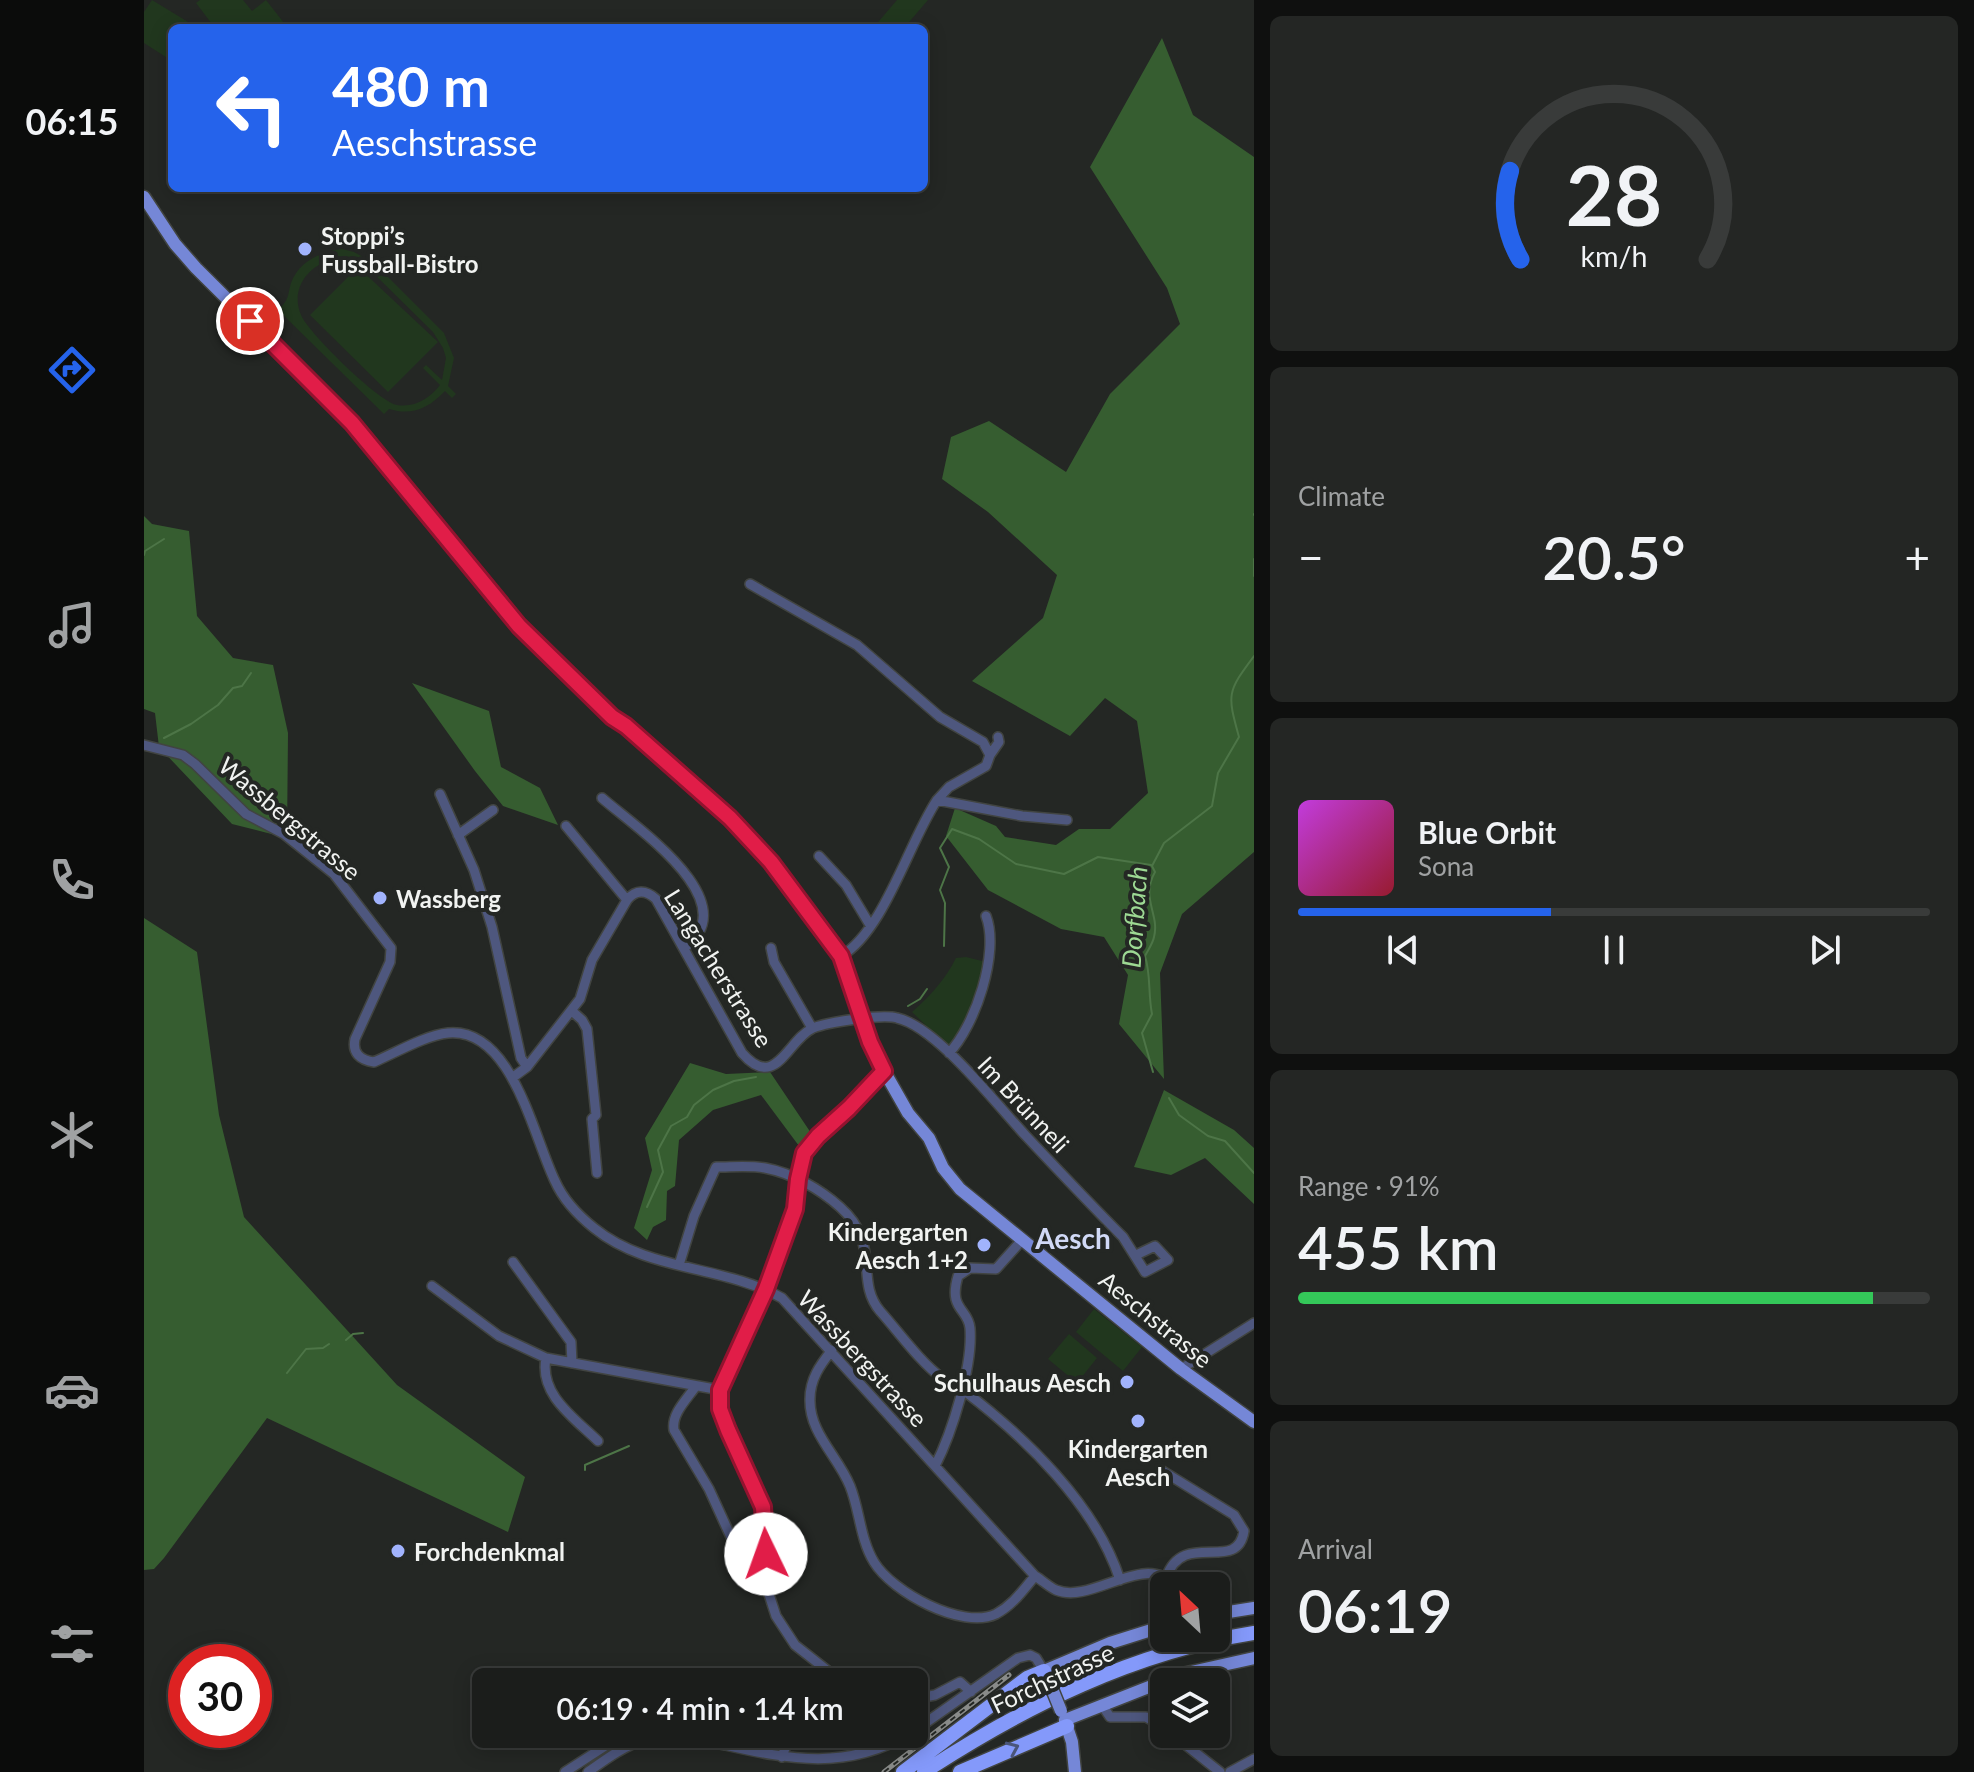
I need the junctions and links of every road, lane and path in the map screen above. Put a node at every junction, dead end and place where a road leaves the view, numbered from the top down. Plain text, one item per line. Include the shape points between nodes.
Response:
1 (144, 197) edge
2 (750, 584) dead end
3 (998, 737) dead end
4 (144, 745) edge
5 (990, 755) junction
6 (440, 794) dead end
7 (602, 798) dead end
8 (937, 800) junction
9 (493, 810) dead end
10 (1067, 820) dead end
11 (566, 826) dead end
12 (458, 835) junction
13 (819, 856) dead end
14 (627, 900) junction
15 (986, 916) dead end
16 (870, 925) junction
17 (684, 948) junction
18 (771, 948) dead end
19 (841, 956) junction
20 (572, 1011) junction
21 (863, 1019) junction
22 (812, 1028) junction
23 (949, 1053) junction
24 (527, 1067) junction
25 (884, 1071) junction
26 (512, 1078) junction
27 (597, 1173) dead end
28 (798, 1179) junction
29 (1022, 1240) junction
30 (1136, 1255) dead end
31 (513, 1262) dead end
32 (679, 1265) junction
33 (432, 1286) dead end
34 (766, 1289) junction
35 (1254, 1323) edge
36 (832, 1350) junction
37 (546, 1358) junction
38 (572, 1363) junction
39 (1181, 1369) junction
40 (696, 1386) junction
41 (962, 1388) junction
42 (720, 1390) junction
43 (1254, 1422) edge
44 (598, 1441) dead end
45 (935, 1466) junction
46 (1161, 1470) dead end
47 (765, 1571) junction
48 (1169, 1572) edge
49 (1150, 1574) edge
50 (1035, 1576) junction
51 (1120, 1580) junction
52 (1254, 1608) edge
53 (1230, 1612) edge
54 (1150, 1630) edge
55 (1254, 1631) edge
56 (1230, 1634) edge
57 (1155, 1652) edge
58 (1254, 1658) edge
59 (823, 1668) edge
60 (1046, 1675) junction
61 (971, 1692) junction
62 (928, 1696) edge
63 (1102, 1705) junction
64 (1065, 1719) junction
65 (1150, 1719) edge
66 (928, 1722) edge
67 (602, 1748) edge
68 (627, 1748) edge
69 (743, 1748) edge
70 (785, 1748) edge
71 (879, 1748) edge
72 (1190, 1748) edge
73 (782, 1757) junction
74 (1254, 1759) edge
75 (565, 1772) edge
76 (588, 1772) edge
77 (903, 1772) edge
78 (915, 1772) edge
79 (924, 1772) edge
80 (960, 1772) edge
81 (1075, 1772) edge
82 (1220, 1772) edge
83 (1230, 1772) edge

1 - 19 main road, Aeschstrasse via 191,262 352,423 519,626 612,717 730,818 771,862
2 - 5 street via 857,645 940,717 983,742
3 - 5 street
4 - 26 street, Wassbergstrasse via 183,755 246,814 284,834 334,874 391,948 390,962 355,1039 357,1055 374,1062 441,1034 463,1033 495,1051
5 - 8 street via 986,766
6 - 12 street
7 - 17 street via 695,886 702,925
8 - 10 street
8 - 16 street
9 - 12 street
11 - 14 street, Langacherstrasse
12 - 24 street via 492,927
13 - 16 street via 846,885
14 - 17 street, Langacherstrasse via 639,891 649,893
14 - 20 street, Langacherstrasse via 592,960
15 - 23 street via 991,929 989,967 961,1041
16 - 19 street via 856,946
17 - 22 street, Langacherstrasse via 751,1064 764,1068 777,1063
18 - 22 street, Langacherstrasse
19 - 21 main road, Aeschstrasse
20 - 24 street, Langacherstrasse
20 - 27 street via 587,1029
21 - 22 street, Langacherstrasse
21 - 23 street, Im Brünneli via 888,1016 910,1021
21 - 25 main road, Aeschstrasse
23 - 30 street, Im Brünneli
24 - 26 street, Langacherstrasse
25 - 28 street via 804,1153
25 - 29 main road, Aeschstrasse via 950,1177
26 - 32 street, Wassbergstrasse via 556,1183 580,1216 632,1251
28 - 32 street via 765,1168 716,1167
28 - 34 street via 795,1209
28 - 41 street via 850,1217 864,1241 870,1297 941,1377
29 - 39 main road, Aeschstrasse
29 - 41 street via 996,1269 970,1268 958,1276 958,1308 970,1327
31 - 38 street via 571,1342
32 - 34 street, Wassbergstrasse
33 - 37 street via 499,1336
34 - 36 street, Wassbergstrasse via 782,1298
34 - 42 street
35 - 39 street
36 - 45 street, Wassbergstrasse
36 - 50 street via 813,1379 811,1414 850,1486 868,1548 886,1578 933,1606 977,1619 1010,1605
37 - 38 street
37 - 44 street via 547,1388
38 - 40 street
39 - 43 main road, Aeschstrasse
40 - 42 street
40 - 47 street via 673,1421 674,1430 741,1559
41 - 45 street
41 - 51 street via 1071,1493
42 - 47 street via 720,1409 763,1507
45 - 50 street, Wassbergstrasse
46 - 48 street via 1234,1515 1244,1531 1230,1551 1184,1554
47 - 59 street via 785,1634
49 - 51 street, Wassbergstrasse
50 - 51 street, Wassbergstrasse via 1057,1591 1084,1591
52 - 53 main road
54 - 60 main road via 1110,1643
55 - 56 highway, Forchstrasse
55 - 79 highway, Forchstrasse via 1186,1647 1094,1679 1016,1717
57 - 78 highway, Forchstrasse via 1064,1687 984,1728
58 - 63 main road, Forchstrasse via 1182,1674
60 - 61 street via 1036,1658 1024,1655
60 - 64 main road, bridge
60 - 77 highway via 1027,1678
61 - 62 street via 960,1682
61 - 66 street
63 - 64 main road, Forchstrasse
63 - 65 street via 1110,1717
80 -> 64 highway
64 - 81 main road
67 - 75 street
68 - 76 street
69 - 73 street
70 - 73 street
71 - 73 street via 834,1759
72 - 82 street
74 - 83 street

